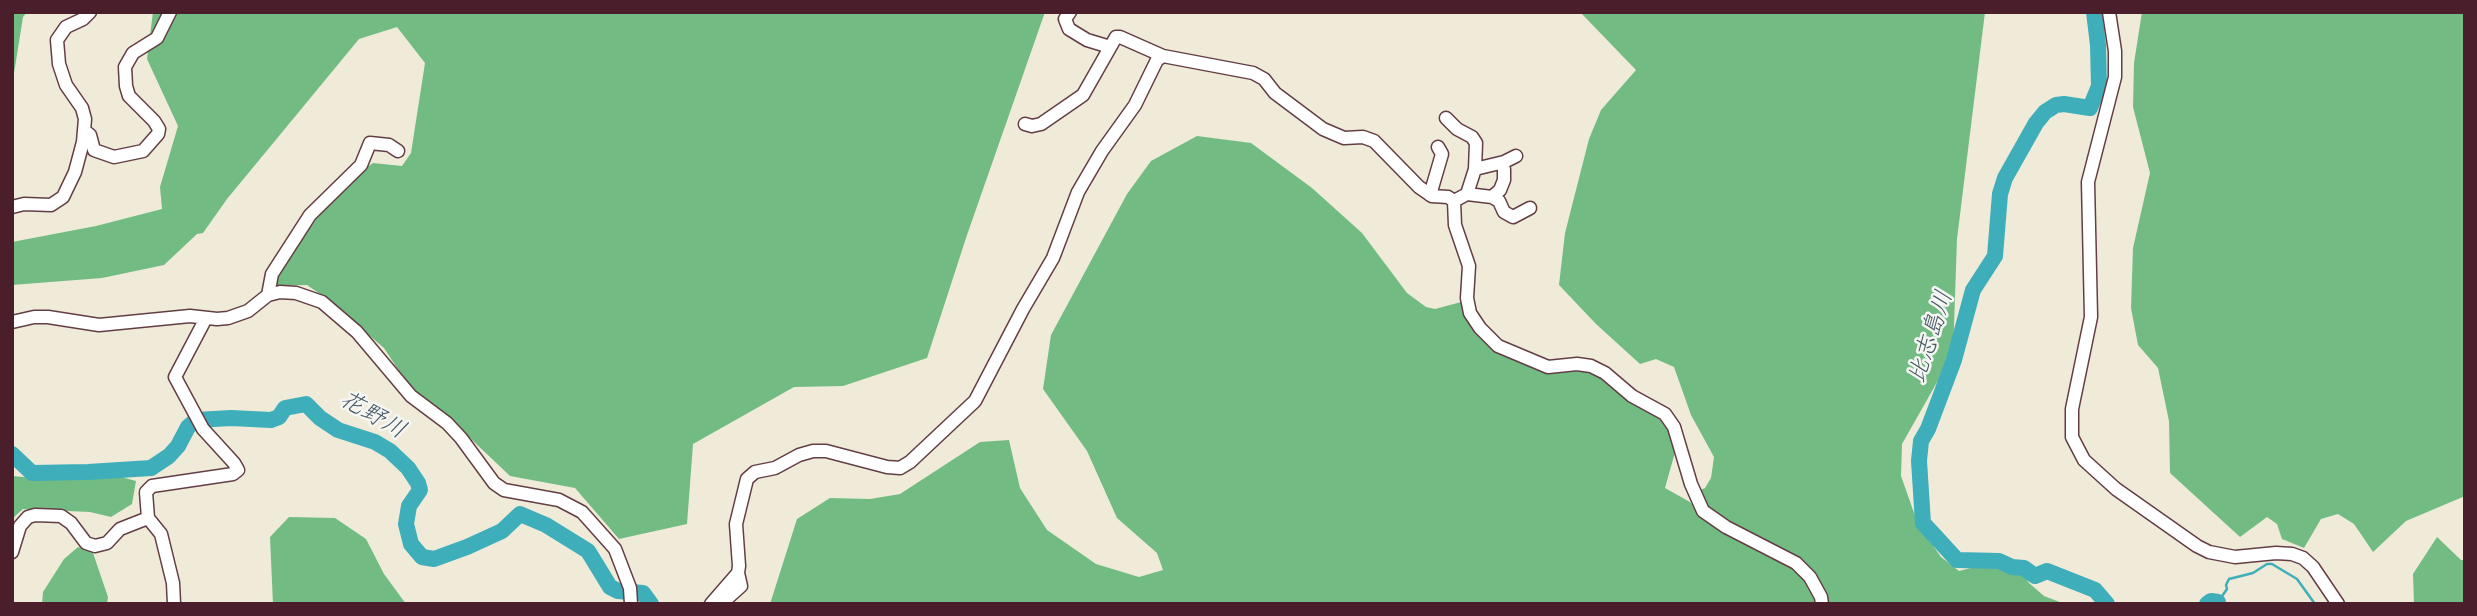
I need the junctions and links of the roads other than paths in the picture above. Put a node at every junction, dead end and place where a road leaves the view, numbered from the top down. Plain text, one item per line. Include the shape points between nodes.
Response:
1 (90, 12) edge
2 (170, 12) edge
3 (1070, 12) edge
4 (2109, 12) edge
5 (1110, 47) junction
6 (1163, 56) junction
7 (1446, 118) dead end
8 (1025, 124) dead end
9 (85, 131) junction
10 (1438, 147) dead end
11 (398, 152) dead end
12 (1516, 156) dead end
13 (1475, 169) junction
14 (1504, 169) dead end
15 (1467, 194) junction
16 (1430, 195) junction
17 (1492, 197) junction
18 (1454, 201) junction
19 (12, 207) edge
20 (1530, 208) dead end
21 (268, 295) junction
22 (205, 318) junction
23 (12, 322) edge
24 (148, 518) junction
25 (12, 552) edge
26 (737, 573) junction
27 (631, 603) edge
28 (173, 604) edge
29 (711, 604) edge
30 (722, 604) edge
31 (1822, 604) edge
32 (2338, 604) edge

1 - 9 street via 66,27 57,40 59,64 66,85 82,108
2 - 9 street via 157,38 133,53 125,67 129,96 154,121 158,134 143,151 114,157 94,150
3 - 5 street via 1065,19 1069,29
4 - 32 street via 2115,77 2088,181 2091,317 2072,410 2072,437 2084,460 2116,489 2197,547 2235,557 2276,553 2304,558
5 - 6 street via 1120,37
5 - 8 street via 1083,95 1041,124
6 - 16 street via 1240,69 1264,79 1275,93 1323,129 1344,138 1374,141
6 - 26 street via 1078,192 1053,258 975,401 900,468 813,451 755,472 747,479 736,524
7 - 13 street via 1476,143
9 - 19 street via 80,160 63,197 51,205
10 - 16 street via 1442,154
11 - 21 street via 389,145 370,143 360,165 310,215 272,274
12 - 13 street
13 - 15 street
14 - 17 street via 1500,190
15 - 17 street
15 - 18 street
16 - 18 street
17 - 20 street via 1513,217
18 - 31 street via 1455,225 1469,266 1470,313 1480,328 1498,346 1548,367 1591,366 1665,414 1674,427 1703,511 1796,563 1810,577
21 - 22 street via 238,317
21 - 27 street via 296,293 322,302 357,332 411,396 447,423 494,483 559,500 582,512 615,549 630,587
22 - 23 street via 99,325 48,317
22 - 24 street via 175,377 200,424 238,470 152,486 146,492
24 - 25 street via 95,546 86,543 61,516 35,515 20,526
24 - 28 street via 161,534 173,583
26 - 29 street
26 - 30 street via 740,586

